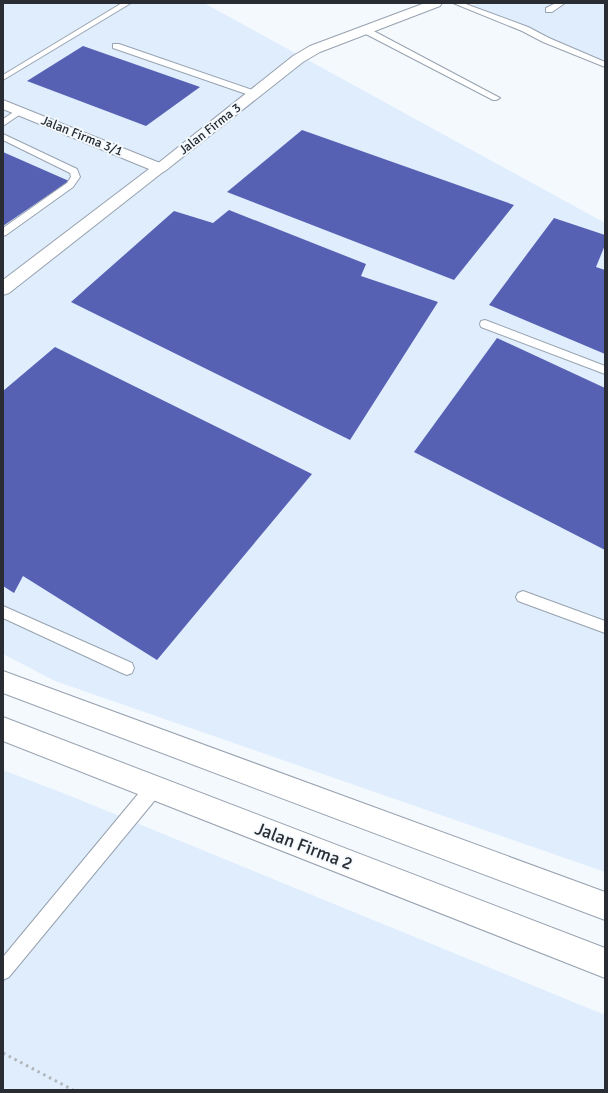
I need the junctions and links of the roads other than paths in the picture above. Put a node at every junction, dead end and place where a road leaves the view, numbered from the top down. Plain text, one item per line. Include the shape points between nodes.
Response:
1 (127, 3) edge
2 (436, 3) edge
3 (561, 3) edge
4 (463, 4) edge
5 (549, 10) dead end
6 (365, 30) junction
7 (116, 46) dead end
8 (605, 65) edge
9 (3, 66) edge
10 (16, 71) junction
11 (3, 78) edge
12 (254, 94) junction
13 (496, 98) dead end
14 (3, 104) edge
15 (21, 111) junction
16 (3, 123) edge
17 (3, 137) edge
18 (160, 168) junction
19 (3, 233) edge
20 (3, 289) edge
21 (485, 324) dead end
22 (605, 370) edge
23 (523, 597) dead end
24 (3, 612) edge
25 (605, 627) edge
26 (127, 668) dead end
27 (3, 682) edge
28 (3, 729) edge
29 (154, 788) junction
30 (605, 906) edge
31 (605, 963) edge
32 (3, 971) edge

1 - 10 lane
2 - 6 street, Jalan Firma 3
3 - 5 lane
4 - 8 lane
6 - 12 street, Jalan Firma 3 via 298,59
6 - 13 lane
7 - 12 lane
9 - 10 lane
10 - 11 lane
12 - 18 street, Jalan Firma 3
14 - 15 street, Jalan Firma 3/1
15 - 16 lane
15 - 18 street, Jalan Firma 3/1
17 - 19 lane via 74,171 76,177 70,185
18 - 20 street, Jalan Firma 3
21 - 22 lane
23 - 25 lane
24 - 26 lane
27 - 30 street
28 - 29 street, Jalan Firma 2
29 - 31 street, Jalan Firma 2
29 - 32 lane

